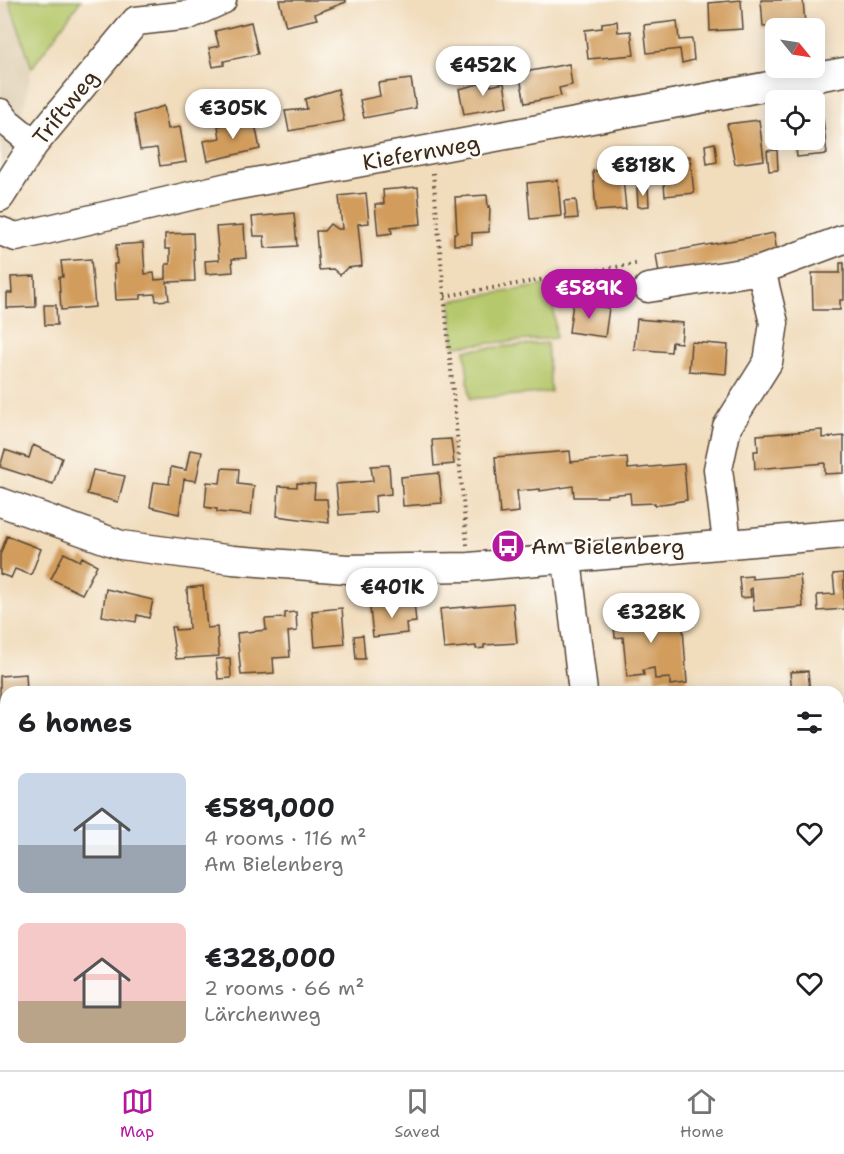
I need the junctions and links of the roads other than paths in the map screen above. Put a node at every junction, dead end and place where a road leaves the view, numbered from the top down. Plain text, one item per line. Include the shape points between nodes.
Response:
1 (222, 0) edge
2 (844, 72) edge
3 (0, 113) edge
4 (34, 144) junction
5 (0, 197) edge
6 (0, 231) edge
7 (844, 239) edge
8 (761, 270) junction
9 (648, 288) road end
10 (0, 502) edge
11 (844, 534) edge
12 (727, 542) junction
13 (567, 560) junction
14 (582, 686) edge

1 - 4 street, Triftweg via 189,15 136,21
2 - 6 street, Kiefernweg via 228,187 16,237
3 - 4 street
4 - 5 street, Triftweg
7 - 8 street
8 - 9 street
8 - 12 street via 774,323 768,362 727,427 718,469
10 - 13 street via 121,545 185,553 347,569
11 - 12 street
12 - 13 street
13 - 14 street

